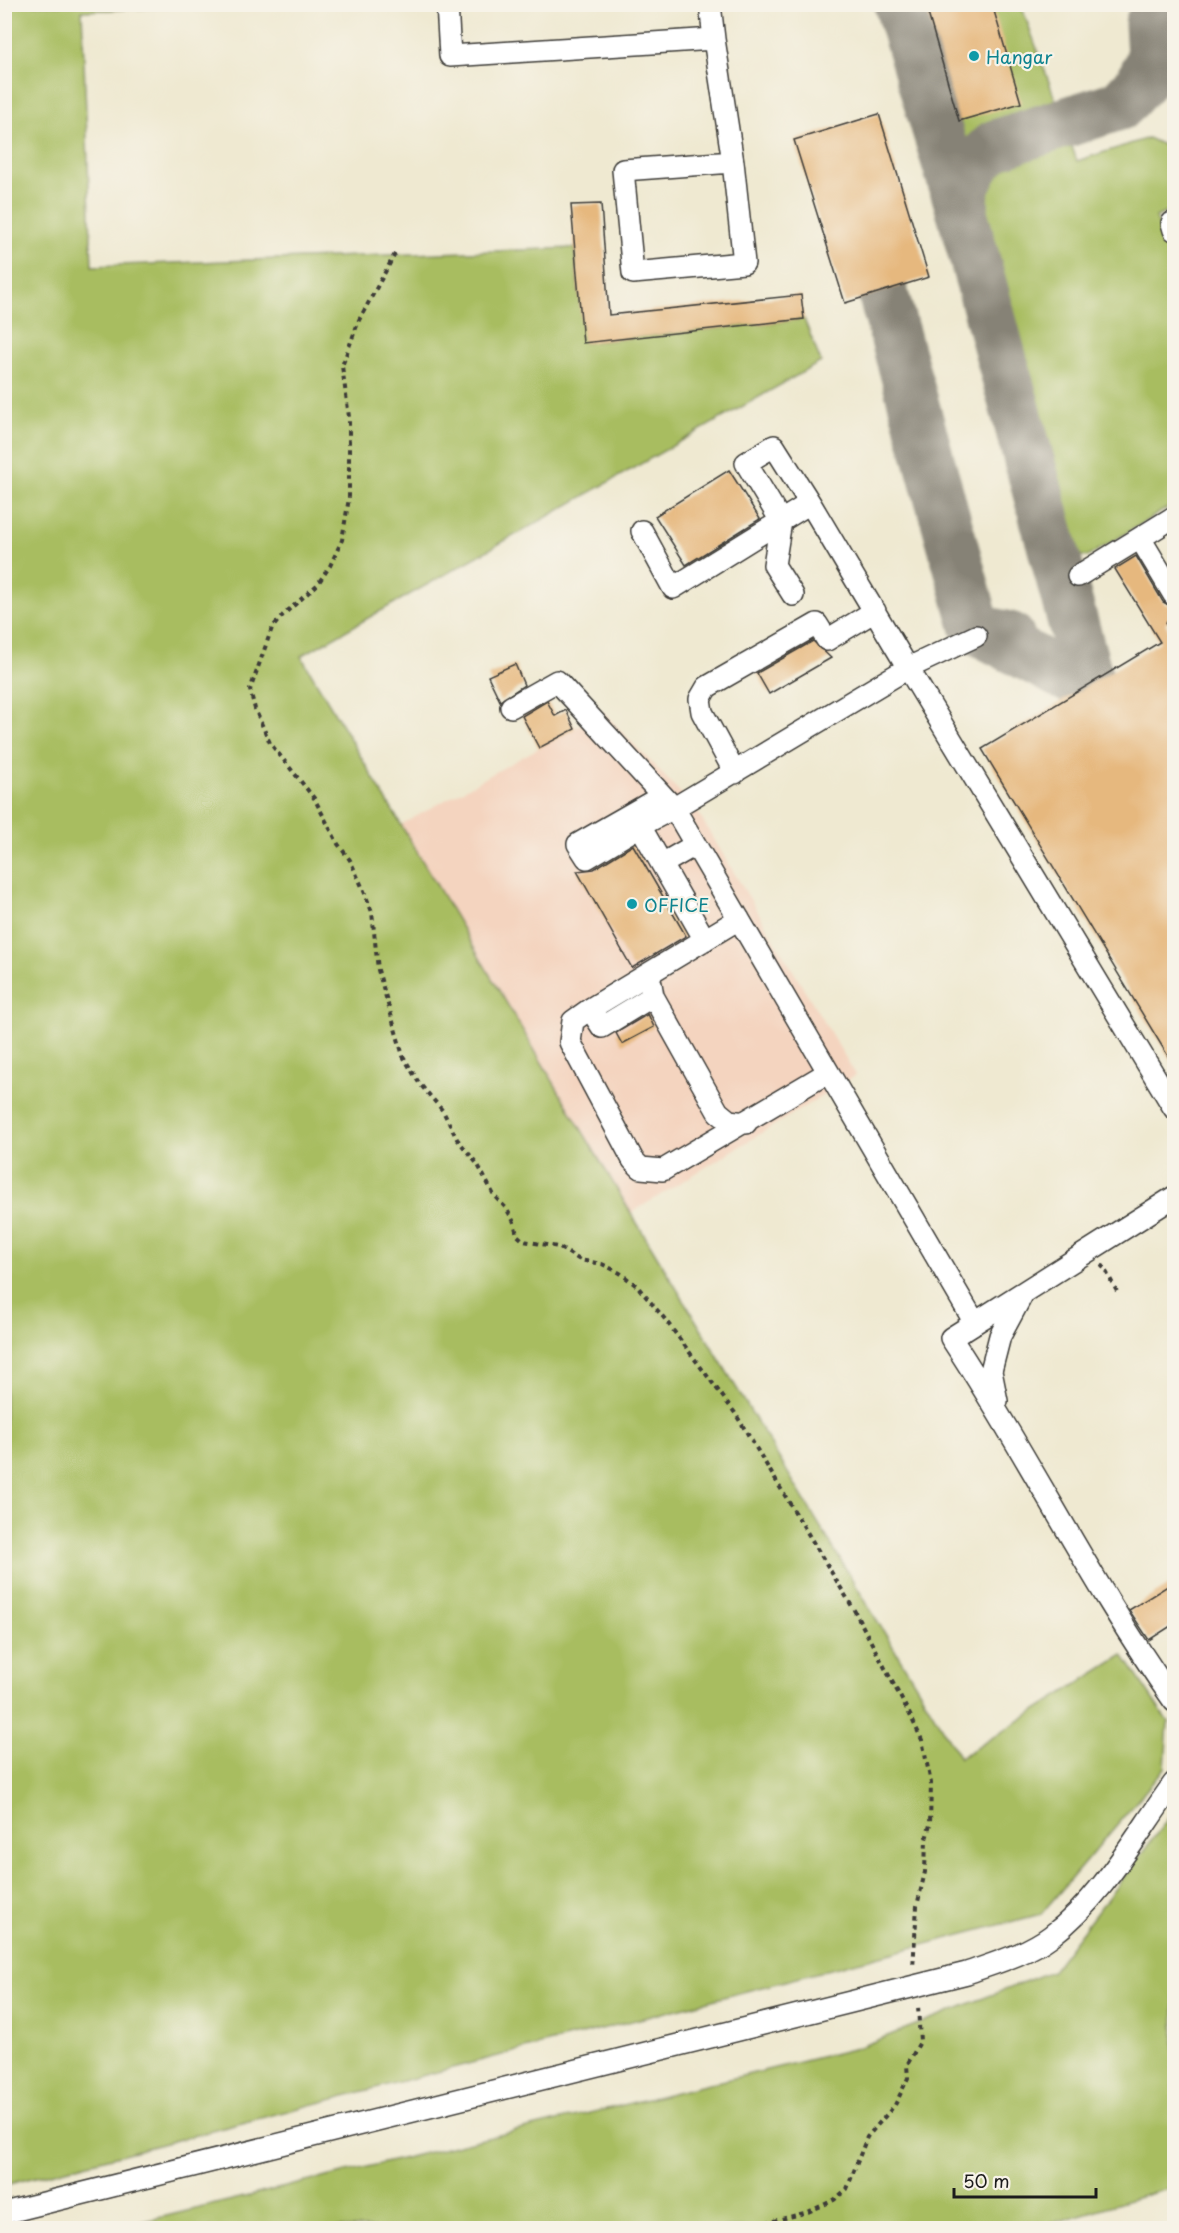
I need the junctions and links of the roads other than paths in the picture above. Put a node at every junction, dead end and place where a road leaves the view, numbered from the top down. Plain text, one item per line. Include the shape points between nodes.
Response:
1 (447, 4) edge
2 (710, 4) edge
3 (714, 39) junction
4 (733, 162) junction
5 (810, 503) junction
6 (1174, 517) edge
7 (781, 521) junction
8 (642, 531) dead end
9 (1140, 538) junction
10 (1078, 576) dead end
11 (793, 595) dead end
12 (1174, 595) edge
13 (875, 611) junction
14 (976, 636) dead end
15 (908, 668) junction
16 (512, 707) dead end
17 (735, 773) junction
18 (668, 802) junction
19 (640, 826) junction
20 (695, 845) junction
21 (662, 864) junction
22 (739, 919) junction
23 (705, 940) junction
24 (658, 968) junction
25 (653, 996) junction
26 (591, 1009) junction
27 (828, 1073) junction
28 (1174, 1108) edge
29 (746, 1124) junction
30 (1174, 1197) edge
31 (1023, 1292) junction
32 (975, 1323) junction
33 (999, 1410) junction
34 (1174, 1701) edge
35 (1174, 1783) edge
36 (4, 2213) edge

1 - 3 street via 450,56
2 - 3 street
3 - 4 street
4 - 4 street via 744,263 633,273 623,170
5 - 7 street
5 - 7 street via 774,446 746,463
5 - 13 street
6 - 9 street
7 - 8 street via 673,588
7 - 11 street via 774,565
9 - 10 street
9 - 12 street
13 - 15 street
13 - 17 street via 827,640 817,624 707,687 700,699 702,712
14 - 15 street
15 - 17 street
15 - 28 street
16 - 18 street via 556,681
17 - 18 street
18 - 19 street
18 - 19 street via 578,844 587,858
18 - 20 street
19 - 21 street
20 - 21 street
20 - 22 street
21 - 23 street
22 - 23 street
22 - 27 street
23 - 24 street
24 - 25 street via 651,982
24 - 26 street
25 - 26 street via 602,1027
25 - 29 street via 718,1112 729,1120
26 - 29 street via 573,1021 570,1042 633,1160 641,1168 663,1170
27 - 29 street
27 - 32 street
30 - 31 street
31 - 32 street
31 - 33 street via 1000,1336 991,1371
32 - 33 street via 951,1338
33 - 34 street via 1136,1647
35 - 36 street via 1100,1887 1051,1937 967,1973

